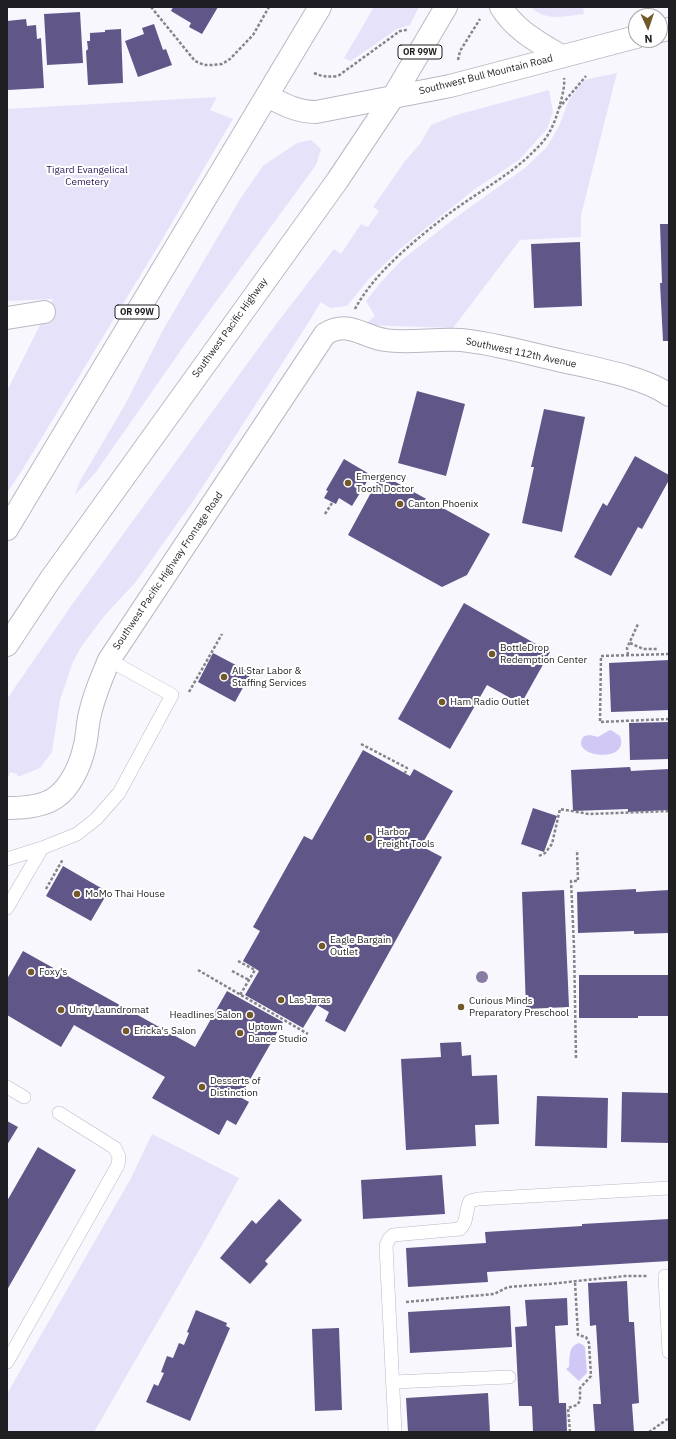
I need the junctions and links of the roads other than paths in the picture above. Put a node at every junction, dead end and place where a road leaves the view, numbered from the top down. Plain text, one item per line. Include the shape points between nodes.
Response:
1 (320, 7) edge
2 (446, 7) edge
3 (501, 7) edge
4 (628, 39) edge
5 (561, 56) junction
6 (267, 96) junction
7 (393, 97) junction
8 (44, 312) dead end
9 (7, 318) edge
10 (346, 327) joint
11 (669, 395) edge
12 (7, 529) edge
13 (7, 645) edge
14 (109, 660) junction
15 (7, 808) edge
16 (42, 848) junction
17 (7, 859) edge
18 (7, 908) edge
19 (7, 1087) edge
20 (24, 1097) dead end
21 (59, 1113) dead end
22 (669, 1188) edge
23 (665, 1276) road end
24 (669, 1352) edge
25 (7, 1362) edge
26 (509, 1377) dead end
27 (393, 1382) junction
28 (395, 1432) edge

1 - 6 main road, OR 99W
2 - 7 main road, Southwest Pacific Highway / OR 99W
3 - 5 main road via 520,30
4 - 5 main road, Southwest Bull Mountain Road
5 - 7 main road, Southwest Bull Mountain Road via 450,86
6 - 7 main road, Southwest Bull Mountain Road via 306,112
6 - 12 main road, OR 99W
7 - 13 main road, Southwest Pacific Highway / OR 99W via 337,180 50,580
8 - 9 main road
10 - 11 main road, Southwest 112th Avenue via 385,340 461,340 488,344 637,380
10 - 14 main road, Southwest Pacific Highway Frontage Road via 333,329 325,334
14 - 15 main road, Southwest Pacific Highway Frontage Road via 99,682 89,717 84,749 69,784 55,798 20,808
14 - 16 lane via 172,695 119,793 96,819 77,834
16 - 17 lane
16 - 18 lane
19 - 20 lane
21 - 25 lane via 115,1148 119,1157 118,1165
22 - 27 lane via 478,1199 470,1201 466,1208 464,1226 460,1229 394,1235 386,1246
23 - 24 lane
26 - 27 lane
27 - 28 lane

